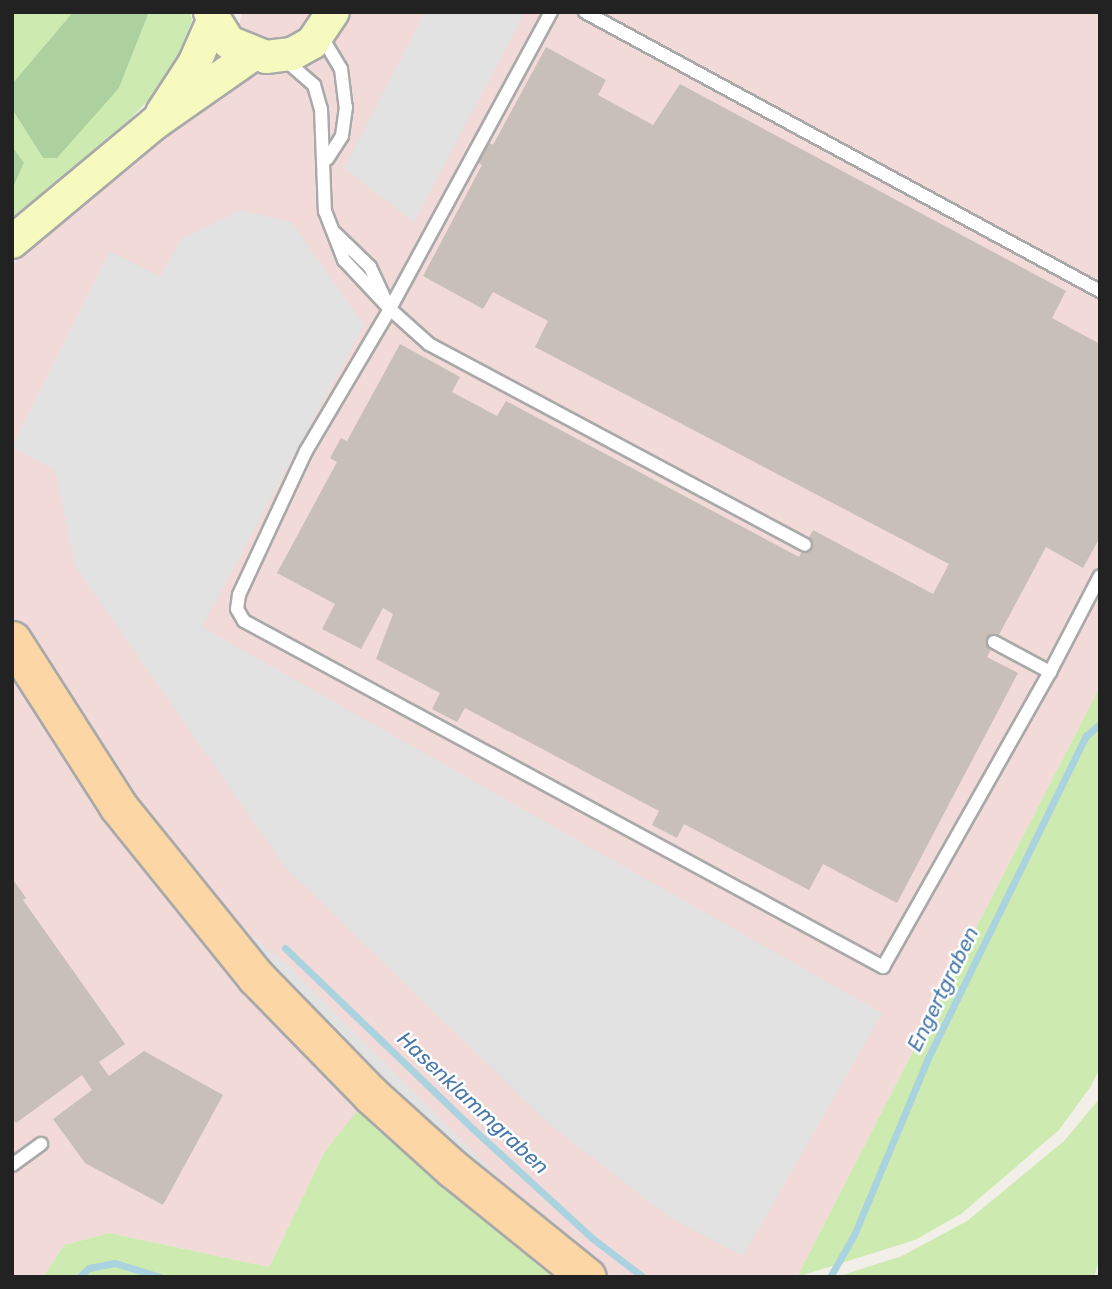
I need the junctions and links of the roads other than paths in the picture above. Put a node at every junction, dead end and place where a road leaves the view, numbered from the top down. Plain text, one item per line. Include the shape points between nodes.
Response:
1 (551, 12) edge
2 (585, 12) edge
3 (212, 16) edge
4 (326, 23) edge
5 (267, 56) junction
6 (156, 123) junction
7 (327, 159) junction
8 (13, 241) edge
9 (1100, 290) edge
10 (390, 309) junction
11 (804, 545) dead end
12 (1100, 576) edge
13 (12, 640) edge
14 (994, 642) dead end
15 (1050, 672) junction
16 (41, 1144) dead end
17 (12, 1165) edge
18 (587, 1277) edge

1 - 10 lane
2 - 9 lane
3 - 5 main road via 229,42
3 - 6 main road via 194,64
4 - 5 main road via 303,49
4 - 7 lane via 341,69 346,107 342,136
5 - 6 main road
5 - 7 lane via 314,85
6 - 8 main road
7 - 10 lane via 325,211 335,233 370,267
10 - 11 lane via 429,344
10 - 15 lane via 306,451 239,595 237,610 244,621 440,729 883,967
12 - 15 lane
13 - 18 main road via 118,806 256,977 371,1095 453,1169
14 - 15 lane
16 - 17 lane

